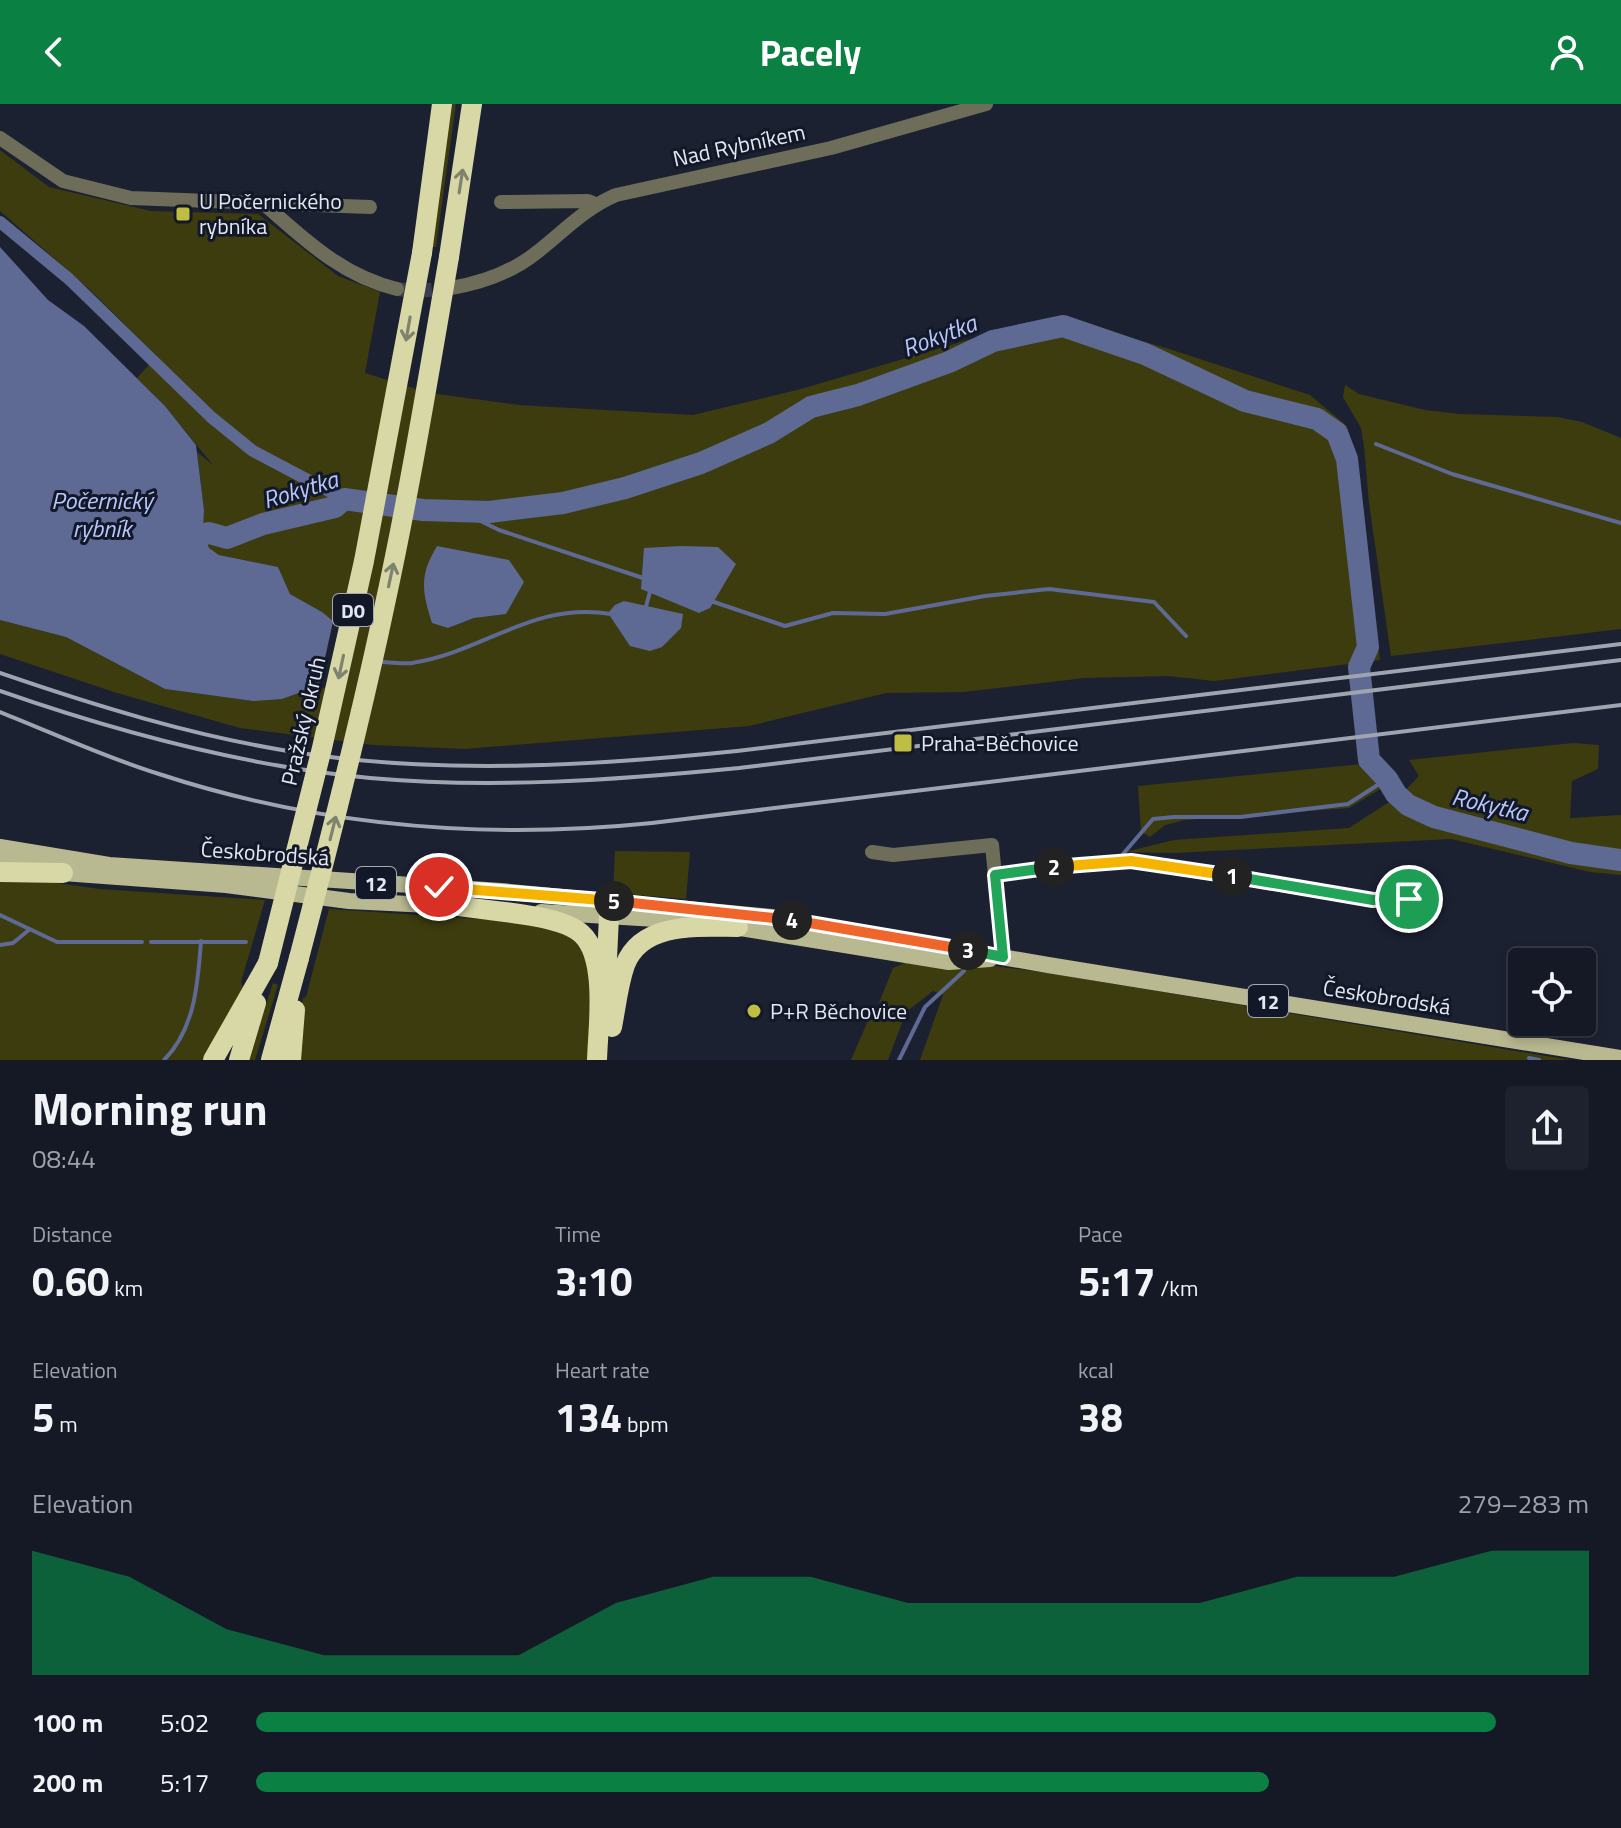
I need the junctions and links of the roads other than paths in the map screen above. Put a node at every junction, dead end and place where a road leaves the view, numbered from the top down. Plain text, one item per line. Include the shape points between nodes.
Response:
1 (442, 104) edge
2 (472, 104) edge
3 (986, 104) edge
4 (0, 138) edge
5 (501, 202) dead end
6 (559, 202) junction
7 (263, 203) junction
8 (595, 204) junction
9 (370, 207) dead end
10 (569, 225) junction
11 (451, 288) tunnel mouth
12 (397, 289) tunnel mouth
13 (0, 847) edge
14 (872, 852) dead end
15 (0, 860) edge
16 (0, 872) edge
17 (63, 873) junction
18 (995, 875) junction
19 (1409, 899) dead end
20 (458, 906) junction
21 (616, 909) junction
22 (738, 927) junction
23 (1003, 957) junction
24 (264, 971) junction
25 (296, 982) junction
26 (612, 1027) junction
27 (1621, 1058) edge
28 (213, 1060) edge
29 (239, 1060) edge
30 (271, 1060) edge
31 (291, 1060) edge
32 (598, 1060) edge
33 (609, 1060) edge

1 -> 24 highway, Pražský okruh / D0, bridge via 422,253 357,592
25 -> 2 highway, D0, bridge via 386,601 423,412
3 - 8 street, Nad Rybníkem via 831,148 639,189
4 - 7 street via 63,181 131,198
5 - 6 street, Nad Rybníkem
6 - 8 street, Nad Rybníkem
6 - 10 street
7 - 9 street
7 - 12 street via 343,268
8 - 10 street, Nad Rybníkem
10 - 11 street, Nad Rybníkem via 497,276
13 - 21 main road, Českobrodská / 12 via 109,865 501,891
14 - 18 street via 893,855 992,845
15 - 17 main road, Českobrodská
16 - 17 highway
17 - 20 main road, Českobrodská via 349,901
18 - 19 street via 1131,861 1373,900
18 - 23 street
20 - 21 main road, Českobrodská
20 - 32 highway via 554,921 585,938 598,973
21 - 22 main road, Českobrodská
21 - 23 main road, Českobrodská / 12 via 771,917
21 - 26 highway
21 - 32 highway
22 - 23 main road, Českobrodská via 949,962
22 - 26 highway via 676,929 641,943 625,965
23 - 27 main road, Českobrodská / 12
24 - 28 highway
24 - 29 highway, Pražský okruh / D0
25 - 30 highway
25 - 31 highway
26 - 33 highway

